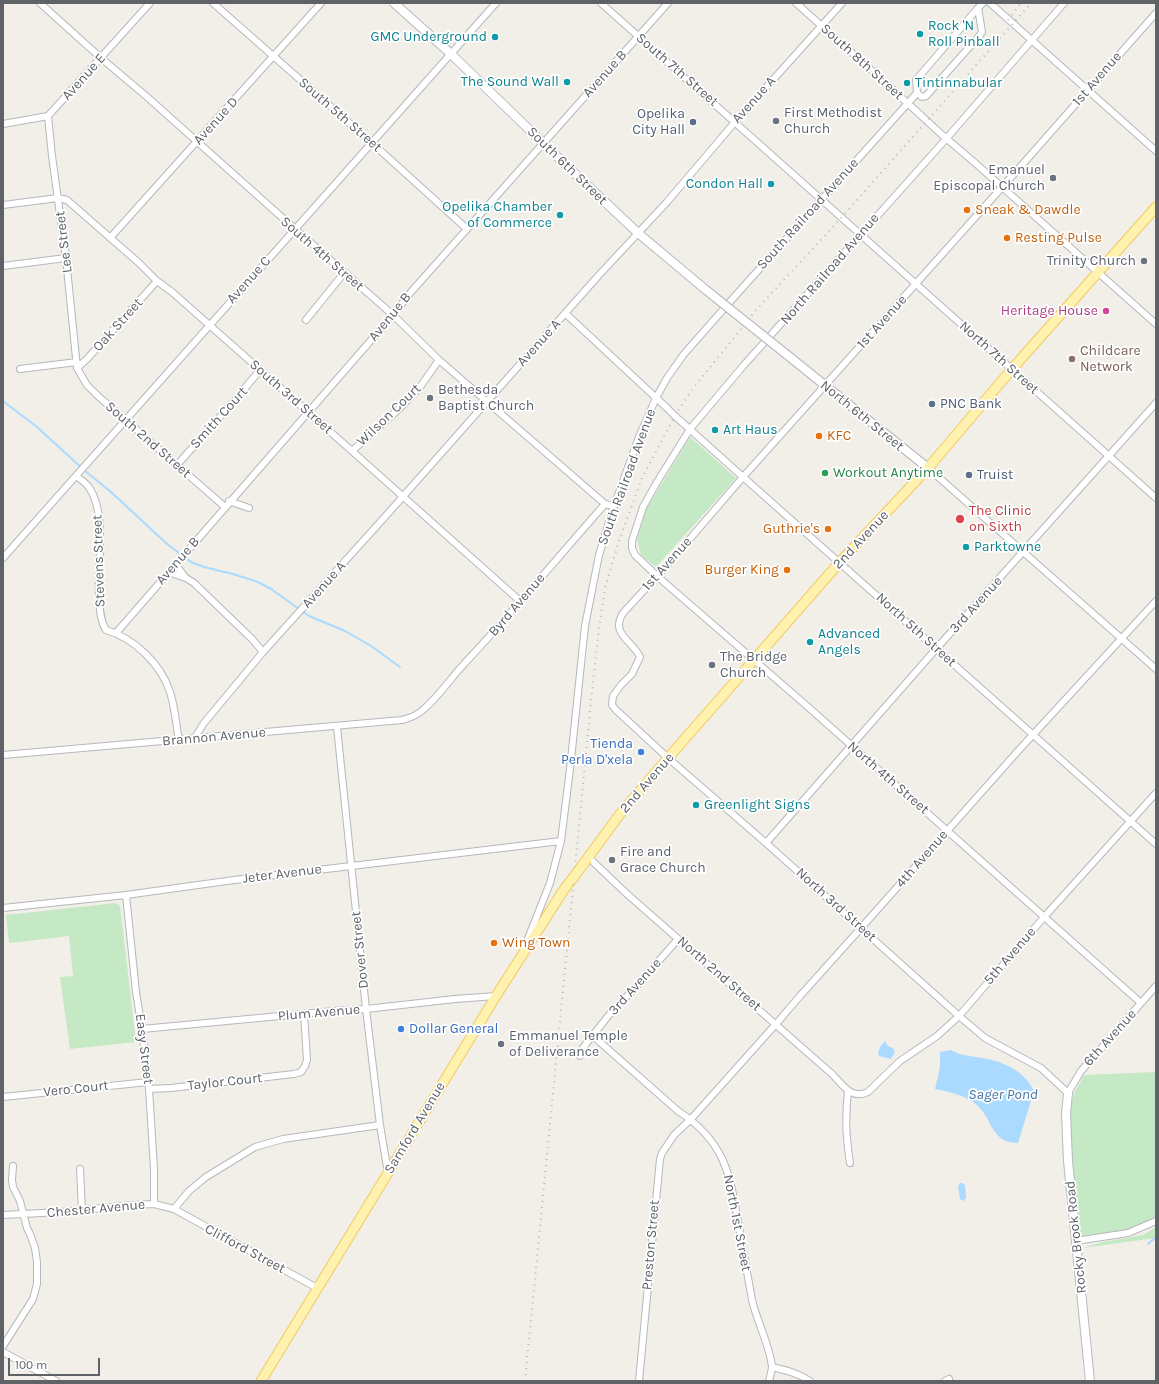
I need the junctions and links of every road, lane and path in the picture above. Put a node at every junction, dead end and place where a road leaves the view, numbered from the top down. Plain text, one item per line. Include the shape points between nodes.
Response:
1 (40, 3) edge
2 (150, 3) edge
3 (213, 3) edge
4 (310, 3) edge
5 (321, 3) edge
6 (394, 3) edge
7 (496, 3) edge
8 (601, 3) edge
9 (668, 3) edge
10 (796, 3) edge
11 (842, 3) edge
12 (983, 3) edge
13 (990, 3) edge
14 (1064, 3) edge
15 (316, 8) junction
16 (978, 8) junction
17 (1156, 13) edge
18 (821, 26) junction
19 (639, 37) junction
20 (1031, 40) junction
21 (451, 54) junction
22 (273, 57) junction
23 (100, 58) junction
24 (1087, 90) junction
25 (917, 93) junction
26 (908, 104) junction
27 (48, 116) junction
28 (735, 122) junction
29 (3, 124) edge
30 (946, 139) junction
31 (196, 142) junction
32 (372, 143) junction
33 (544, 144) junction
34 (1156, 151) edge
35 (1002, 188) junction
36 (58, 198) junction
37 (822, 199) junction
38 (3, 205) edge
39 (1156, 206) edge
40 (842, 217) joint
41 (466, 229) junction
42 (295, 230) junction
43 (638, 233) junction
44 (860, 234) junction
45 (110, 238) junction
46 (66, 258) junction
47 (3, 266) edge
48 (1098, 272) junction
49 (344, 273) junction
50 (157, 281) junction
51 (916, 283) junction
52 (566, 314) junction
53 (393, 315) junction
54 (306, 320) dead end
55 (747, 322) joint
56 (1156, 324) edge
57 (210, 325) junction
58 (439, 360) junction
59 (77, 365) junction
60 (20, 369) dead end
61 (1012, 369) junction
62 (260, 370) junction
63 (825, 386) junction
64 (656, 398) junction
65 (487, 400) junction
66 (1156, 403) edge
67 (309, 412) junction
68 (126, 420) junction
69 (688, 428) junction
70 (352, 451) junction
71 (1109, 456) junction
72 (177, 465) junction
73 (928, 468) junction
74 (76, 476) junction
75 (743, 477) junction
76 (403, 496) junction
77 (1156, 498) edge
78 (229, 502) junction
79 (605, 504) junction
80 (614, 506) junction
81 (225, 507) junction
82 (248, 508) dead end
83 (1023, 552) junction
84 (635, 555) joint
85 (3, 558) edge
86 (839, 563) junction
87 (175, 564) junction
88 (168, 572) junction
89 (657, 576) junction
90 (186, 578) junction
91 (520, 601) junction
92 (1156, 601) edge
93 (116, 633) junction
94 (1121, 639) junction
95 (936, 649) junction
96 (263, 652) junction
97 (754, 661) junction
98 (1156, 669) edge
99 (612, 705) joint
100 (422, 711) joint
101 (337, 727) junction
102 (1033, 735) junction
103 (194, 739) junction
104 (179, 740) junction
105 (851, 746) junction
106 (3, 755) edge
107 (668, 758) junction
108 (1156, 793) edge
109 (1131, 822) junction
110 (947, 830) junction
111 (561, 841) junction
112 (766, 843) junction
113 (1156, 844) edge
114 (588, 858) junction
115 (350, 866) junction
116 (572, 878) joint
117 (126, 895) junction
118 (3, 908) edge
119 (1045, 916) junction
120 (861, 928) junction
121 (678, 939) junction
122 (524, 950) junction
123 (1156, 986) edge
124 (496, 996) junction
125 (1141, 1003) junction
126 (366, 1009) junction
127 (304, 1014) junction
128 (959, 1016) junction
129 (776, 1024) junction
130 (142, 1029) junction
131 (593, 1036) junction
132 (580, 1056) dead end
133 (148, 1082) junction
134 (149, 1089) junction
135 (848, 1091) junction
136 (1068, 1093) junction
137 (3, 1097) edge
138 (691, 1119) junction
139 (380, 1125) junction
140 (850, 1163) dead end
141 (12, 1166) dead end
142 (80, 1169) dead end
143 (388, 1173) junction
144 (154, 1204) junction
145 (174, 1209) junction
146 (82, 1210) junction
147 (23, 1214) junction
148 (3, 1215) edge
149 (1156, 1221) edge
150 (1076, 1241) junction
151 (317, 1288) junction
152 (3, 1346) edge
153 (3, 1352) edge
154 (772, 1367) junction
155 (56, 1381) edge
156 (261, 1381) edge
157 (639, 1381) edge
158 (769, 1381) edge
159 (810, 1381) edge
160 (1090, 1381) edge

1 - 23 street, South 4th Street
2 - 23 street, Avenue E
3 - 22 street, South 5th Street
4 - 15 street
5 - 15 street, Avenue D
6 - 21 street, South 6th Street
7 - 21 street, Avenue C
8 - 19 street, South 7th Street
9 - 19 street, Avenue B
10 - 18 street, South 8th Street
11 - 18 street, Avenue A
12 - 16 street, South Railroad Avenue
13 - 20 street
14 - 20 street, North Railroad Avenue
15 - 22 street, Avenue D
16 - 25 street, South Railroad Avenue via 916,80
16 - 25 street via 982,32 980,35 926,96
17 - 24 street, 1st Avenue
18 - 26 street, South 8th Street
18 - 28 street, Avenue A
19 - 28 street, South 7th Street
19 - 33 street, Avenue B
20 - 24 street
20 - 30 street, North Railroad Avenue
21 - 32 street, Avenue C
21 - 33 street, South 6th Street
22 - 31 street, Avenue D
22 - 32 street, South 5th Street
23 - 27 street, Avenue E
23 - 31 street, South 4th Street
24 - 34 street
24 - 35 street, 1st Avenue
25 - 26 street, South Railroad Avenue
26 - 30 street, South 8th Street
26 - 37 street, South Railroad Avenue
27 - 29 street
27 - 36 street, Lee Street
28 - 37 street, South 7th Street
28 - 43 street, Avenue A
30 - 35 street, South 8th Street
30 - 44 street, North Railroad Avenue
31 - 42 street, South 4th Street
31 - 45 street, Avenue D
32 - 41 street, South 5th Street
32 - 42 street, Avenue C
33 - 41 street, Avenue B
33 - 43 street, South 6th Street
35 - 48 street, South 8th Street
35 - 51 street, 1st Avenue
36 - 38 street
36 - 45 street, South 3rd Street via 67,200
36 - 46 street, Lee Street
37 - 40 street, South 7th Street
37 - 64 street, South Railroad Avenue via 684,354
39 - 48 main road, 2nd Avenue
40 - 44 street, North 7th Street
41 - 53 street, Avenue B
42 - 49 street, South 4th Street
42 - 57 street, Avenue C
43 - 52 street, Avenue A
43 - 55 street, South 6th Street, bridge
44 - 51 street, North 7th Street
44 - 69 street, North Railroad Avenue
45 - 50 street, South 3rd Street
46 - 47 street
46 - 59 street, Lee Street
48 - 56 street, South 8th Street
48 - 61 main road, 2nd Avenue
49 - 53 street, South 4th Street
49 - 54 street
50 - 57 street, South 3rd Street
50 - 59 street, Oak Street via 86,359
51 - 61 street, North 7th Street
51 - 63 street, 1st Avenue
52 - 64 street
52 - 65 street, Avenue A
53 - 58 street, South 4th Street
53 - 67 street, Avenue B
55 - 63 street, North 6th Street, bridge
57 - 62 street, South 3rd Street
57 - 68 street, Avenue C
58 - 65 street, South 4th Street
58 - 70 street, Wilson Court via 420,387 400,408
59 - 60 street
59 - 68 street, South 2nd Street via 87,385
61 - 71 street, North 7th Street
61 - 73 main road, 2nd Avenue
62 - 67 street, South 3rd Street
62 - 72 street, Smith Court
63 - 73 street, North 6th Street
63 - 75 street, 1st Avenue
64 - 69 street, North 5th Street, bridge
64 - 80 street, South Railroad Avenue
65 - 76 street, Avenue A
65 - 79 street, South 4th Street
66 - 71 street, 3rd Avenue
67 - 70 street, South 3rd Street
67 - 78 street, Avenue B
68 - 72 street, South 2nd Street
68 - 74 street, Avenue C
69 - 75 street, North 5th Street
69 - 84 street, North Railroad Avenue via 643,507 632,541
70 - 76 street, South 3rd Street
71 - 77 street, North 7th Street
71 - 83 street, 3rd Avenue
72 - 81 street, South 2nd Street
73 - 83 street, North 6th Street
73 - 86 main road, 2nd Avenue
74 - 85 street, Avenue C
74 - 93 street, Stevens Street via 90,489 100,516 100,610 106,630
75 - 86 street, North 5th Street
75 - 89 street, 1st Avenue
76 - 91 street, South 3rd Street
76 - 96 street, Avenue A
78 - 81 street, Avenue B
78 - 82 street
79 - 80 street
79 - 91 street, Byrd Avenue
80 - 111 street, South Railroad Avenue via 599,555 585,626
81 - 87 street, Avenue B
83 - 94 street, North 6th Street
83 - 95 street, 3rd Avenue
84 - 89 street, North 4th Street
86 - 95 street, North 5th Street
86 - 97 main road, 2nd Avenue
87 - 88 street, Avenue B
87 - 90 street
88 - 90 street
88 - 93 street, Avenue B
89 - 97 street, North 4th Street
89 - 99 street, 1st Avenue via 619,619 618,627 621,634 636,649 640,657 632,674 613,696
90 - 96 street via 200,588
91 - 100 street, Byrd Avenue
92 - 94 street, 4th Avenue
93 - 104 street, Stevens Street via 132,642 147,656 165,679 171,692
94 - 98 street, North 6th Street
94 - 102 street, 4th Avenue
95 - 102 street, North 5th Street
95 - 105 street, 3rd Avenue
96 - 103 street, Avenue A via 208,717
97 - 105 street, North 4th Street
97 - 107 main road, 2nd Avenue
99 - 107 street, North 3rd Street
100 - 101 street, Brannon Avenue via 402,720
101 - 103 street, Brannon Avenue
101 - 115 street, Dover Street
102 - 109 street, North 5th Street
102 - 110 street, 4th Avenue
103 - 104 street, Brannon Avenue
104 - 106 street, Brannon Avenue
105 - 110 street, North 4th Street
105 - 112 street, 3rd Avenue
107 - 112 street, North 3rd Street
107 - 114 main road, 2nd Avenue via 620,814
108 - 109 street, 5th Avenue
109 - 113 street, North 5th Street
109 - 119 street, 5th Avenue
110 - 119 street, North 4th Street
110 - 120 street, 4th Avenue
111 - 115 street, Jeter Avenue
111 - 122 street, South Railroad Avenue via 550,883
112 - 120 street, North 3rd Street
114 - 116 main road, 2nd Avenue, bridge
114 - 121 street, North 2nd Street
115 - 117 street, Jeter Avenue
115 - 126 street, Dover Street
116 - 122 main road, Samford Avenue
117 - 118 street, Jeter Avenue
117 - 130 street, Easy Street
119 - 125 street, North 4th Street
119 - 128 street, 5th Avenue
120 - 128 street, North 3rd Street
120 - 129 street, 4th Avenue
121 - 129 street, North 2nd Street
121 - 131 street, 3rd Avenue
122 - 124 main road, Samford Avenue
123 - 125 street, 6th Avenue
124 - 126 street, Plum Avenue
124 - 143 main road, Samford Avenue
125 - 136 street, 6th Avenue via 1081,1071
126 - 127 street, Plum Avenue
126 - 139 street, Dover Street
127 - 130 street, Plum Avenue
127 - 134 street, Taylor Court via 307,1060 301,1072
128 - 135 street, 5th Avenue via 937,1036 900,1061 868,1092 855,1095
128 - 136 street, North 3rd Street via 986,1038 1042,1068
129 - 135 street, North 2nd Street
129 - 138 street, 4th Avenue
130 - 133 street, Easy Street
131 - 132 street, 3rd Avenue via 582,1049
131 - 138 street, North 1st Street via 678,1111
133 - 134 street, Easy Street
133 - 137 street, Vero Court
134 - 144 street, Easy Street
135 - 140 street via 846,1134
136 - 150 street, Rocky Brook Road via 1066,1122
138 - 154 street, North 1st Street via 719,1152 732,1185 755,1314
138 - 157 street, Preston Street via 669,1141 660,1159
139 - 143 street, Dover Street
139 - 145 street via 283,1139 256,1147 206,1177 189,1191
141 - 147 street via 13,1188
142 - 146 street
143 - 151 main road, Samford Avenue
144 - 145 street, Chester Avenue
144 - 146 street, Chester Avenue
145 - 151 street, Clifford Street
146 - 147 street, Chester Avenue
147 - 148 street, Chester Avenue
147 - 152 street via 35,1248 37,1284 33,1299
149 - 150 street via 1128,1233
150 - 160 street, Rocky Brook Road
151 - 156 main road, Samford Avenue
153 - 155 street
154 - 158 street
154 - 159 street via 790,1371

